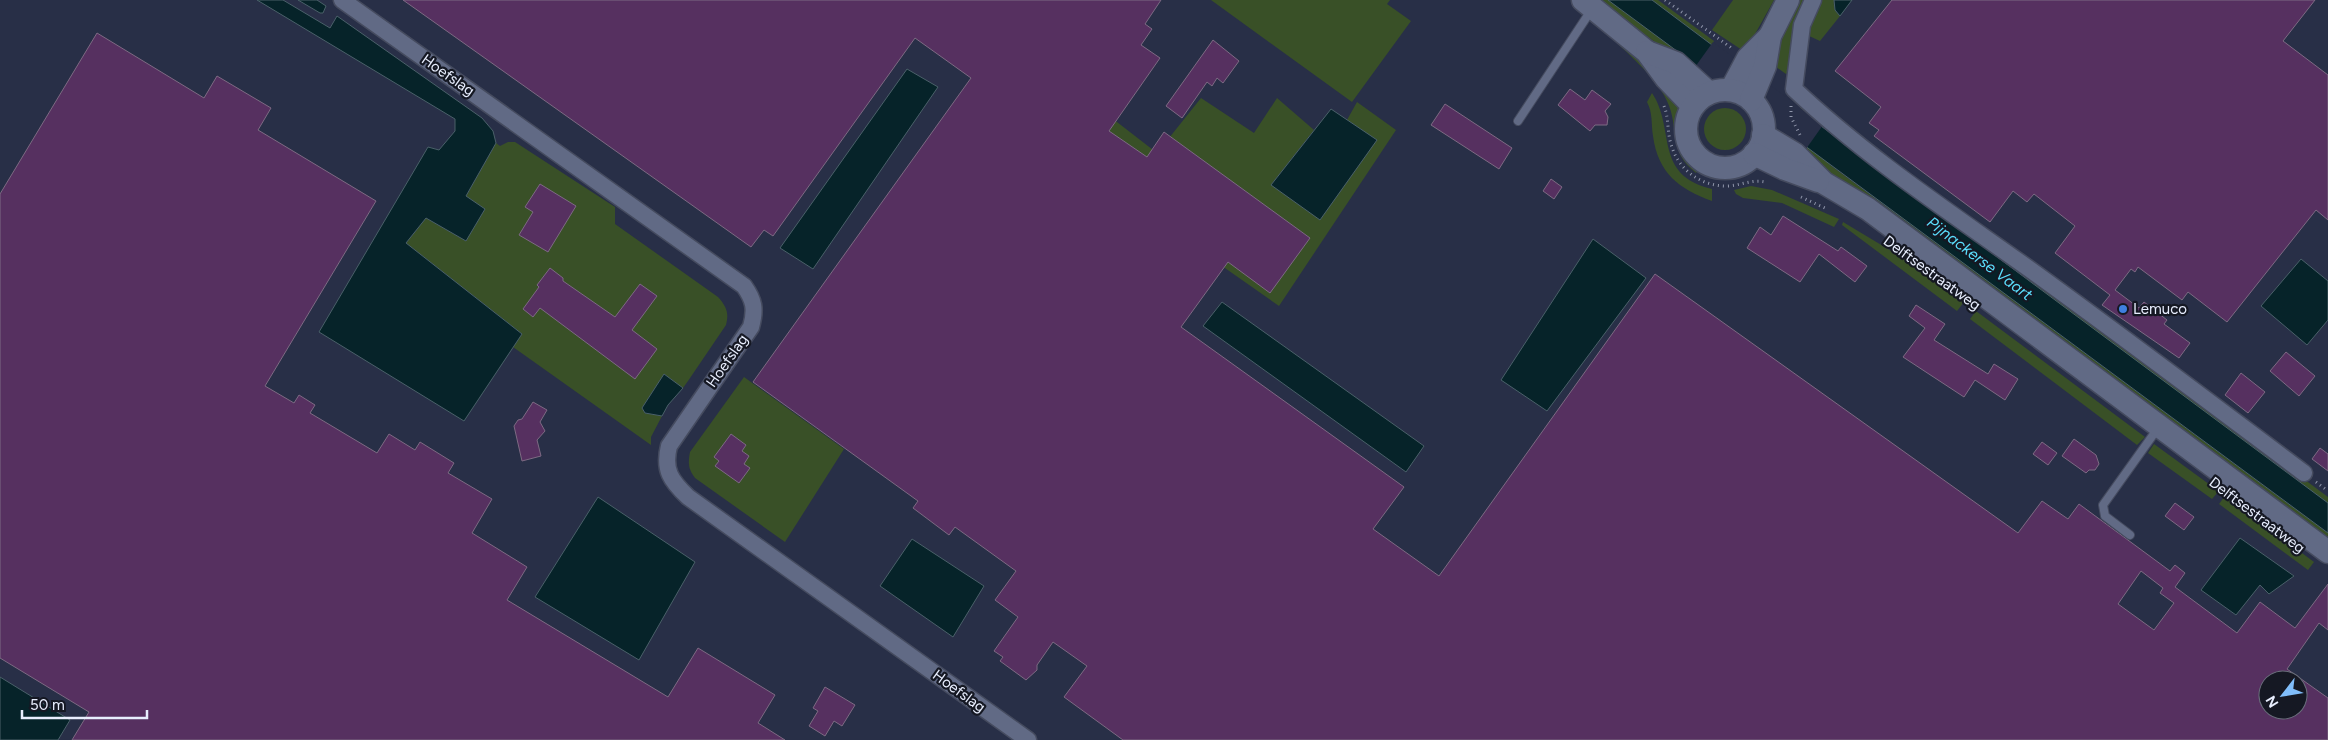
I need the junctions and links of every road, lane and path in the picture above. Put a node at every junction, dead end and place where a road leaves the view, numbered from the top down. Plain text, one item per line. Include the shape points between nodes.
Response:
1 (342, 0) edge
2 (1665, 0) edge
3 (1788, 0) edge
4 (1814, 0) edge
5 (1588, 4) edge
6 (1751, 66) junction
7 (1793, 94) junction
8 (1721, 96) junction
9 (1662, 99) dead end
10 (1518, 121) dead end
11 (1760, 136) junction
12 (1801, 140) dead end
13 (1768, 183) dead end
14 (1798, 196) dead end
15 (1832, 211) dead end
16 (2159, 426) junction
17 (2304, 472) dead end
18 (2130, 535) dead end
19 (2328, 552) edge
20 (1028, 740) edge

1 - 20 street, Hoefslag via 744,286 753,299 755,313 751,327 669,446 666,459 669,475 688,497
2 - 6 path
3 - 6 street via 1770,36 1765,66
4 - 7 street via 1802,25
5 - 8 street via 1647,52 1666,78
5 - 10 lane
6 - 8 street
7 - 12 path via 1790,114
7 - 17 street
8 - 11 street
8 - 11 street via 1688,115 1686,136 1703,162 1713,166 1740,165
9 - 13 path via 1674,154 1694,177 1723,186 1751,180
11 - 16 street, Delftsestraatweg via 1795,154 1824,183 1868,210
14 - 15 path
16 - 18 lane via 2103,505 2105,516
16 - 19 street, Delftsestraatweg

